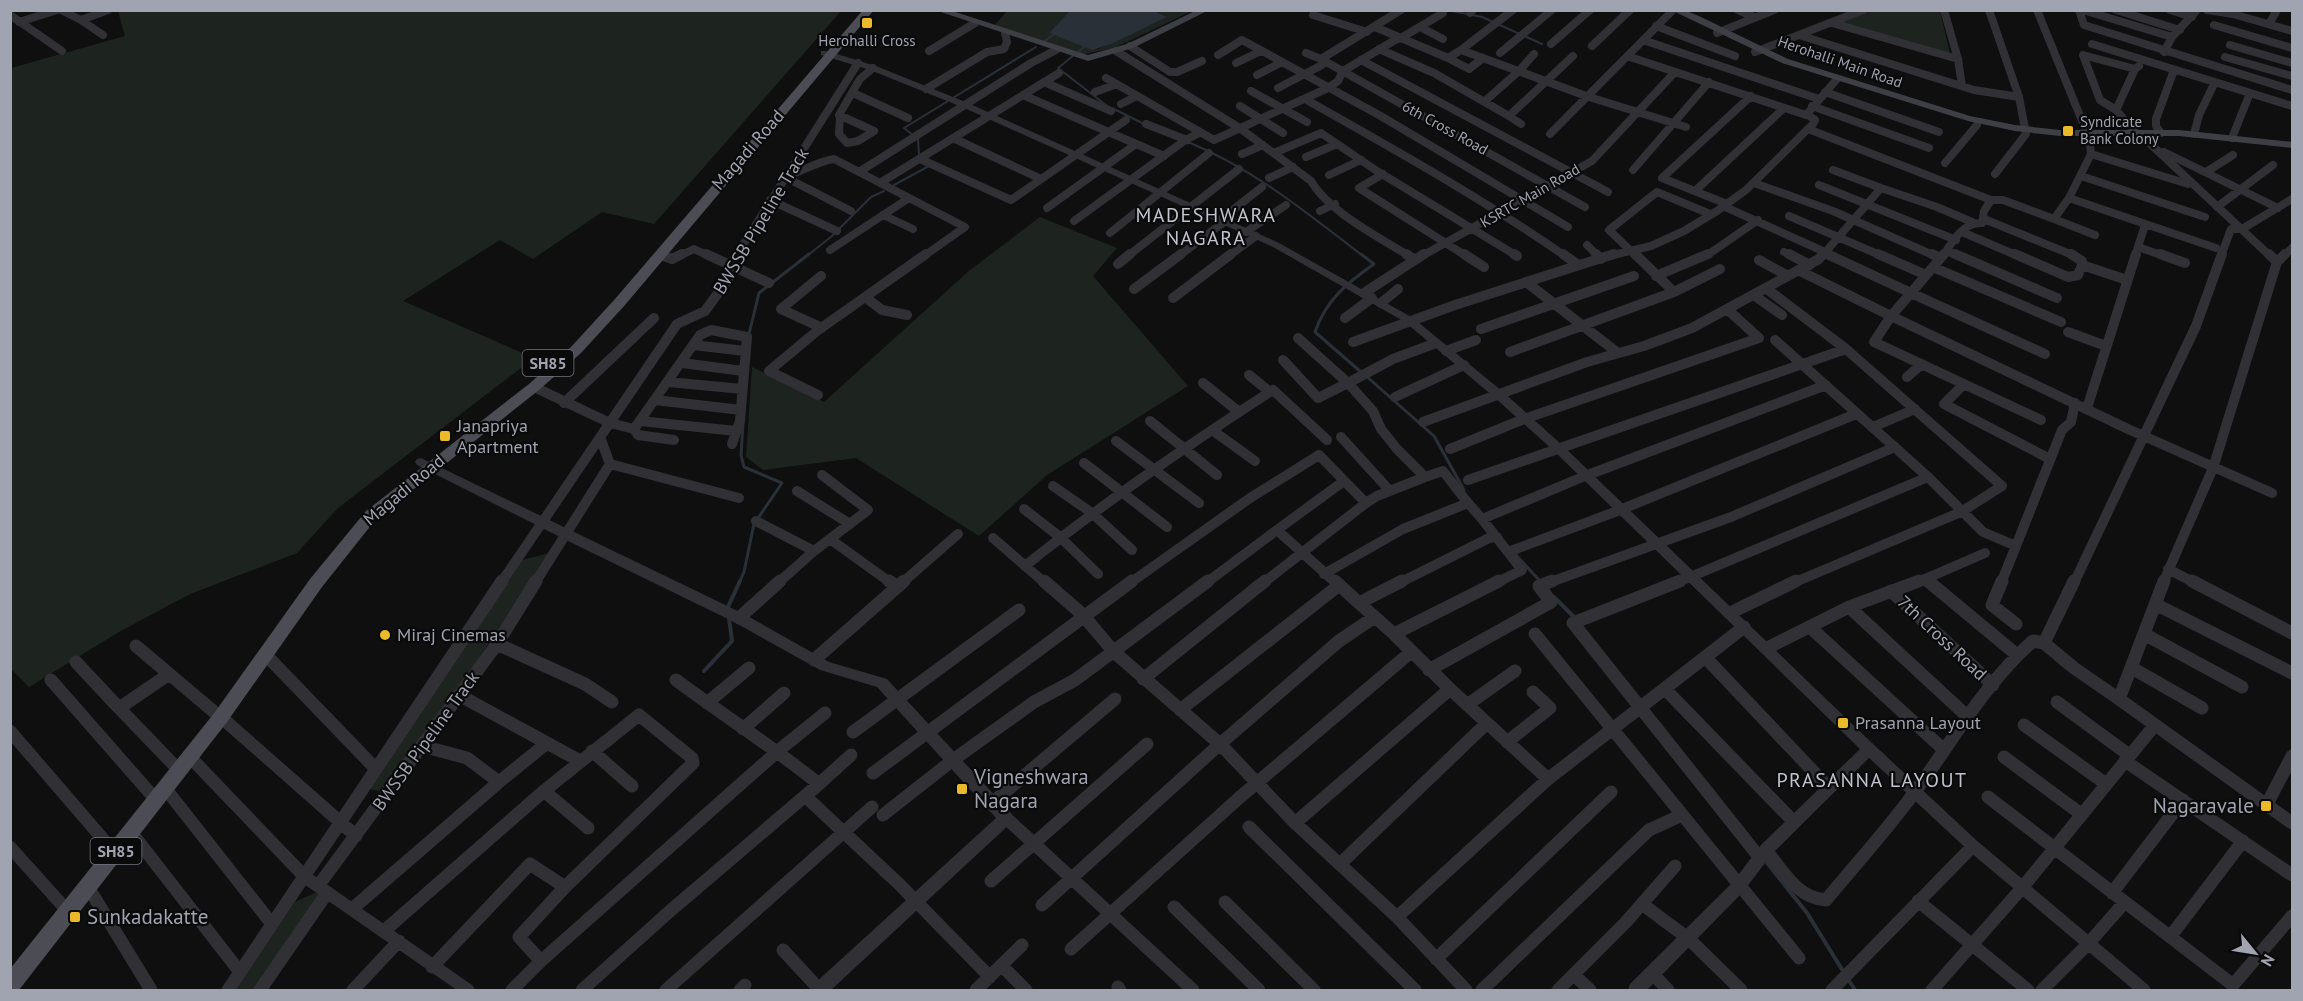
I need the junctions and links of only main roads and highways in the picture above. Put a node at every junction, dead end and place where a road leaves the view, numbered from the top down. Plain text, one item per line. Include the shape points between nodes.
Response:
1 (859, 10) edge
2 (868, 10) edge
3 (939, 10) edge
4 (1204, 10) edge
5 (1674, 10) edge
6 (827, 54) junction
7 (1836, 81) junction
8 (2025, 132) junction
9 (2140, 135) junction
10 (2292, 146) edge
11 (426, 464) junction
12 (217, 714) junction
13 (157, 790) junction
14 (10, 970) edge
15 (10, 986) edge

1 - 6 main road, Magadi Road / SH85
2 - 6 main road, Magadi Road / SH85
3 - 4 main road via 1082,58 1130,46
5 - 7 main road, Herohalli Main Road via 1790,67
6 - 11 main road, Magadi Road / SH85 via 562,350
6 - 11 main road, Magadi Road / SH85 via 576,350 534,387
7 - 8 main road, Herohalli Main Road
7 - 8 main road, Herohalli Main Road via 1977,125
8 - 9 main road, Herohalli Main Road
9 - 10 main road, Herohalli Main Road
9 - 10 main road, Herohalli Main Road via 2194,134
11 - 12 main road, Magadi Road / SH85 via 360,527
11 - 12 main road, Magadi Road / SH85 via 351,524
12 - 13 main road, Magadi Road / SH85
13 - 14 main road, Magadi Road / SH85
13 - 15 main road, Magadi Road / SH85 via 131,832

